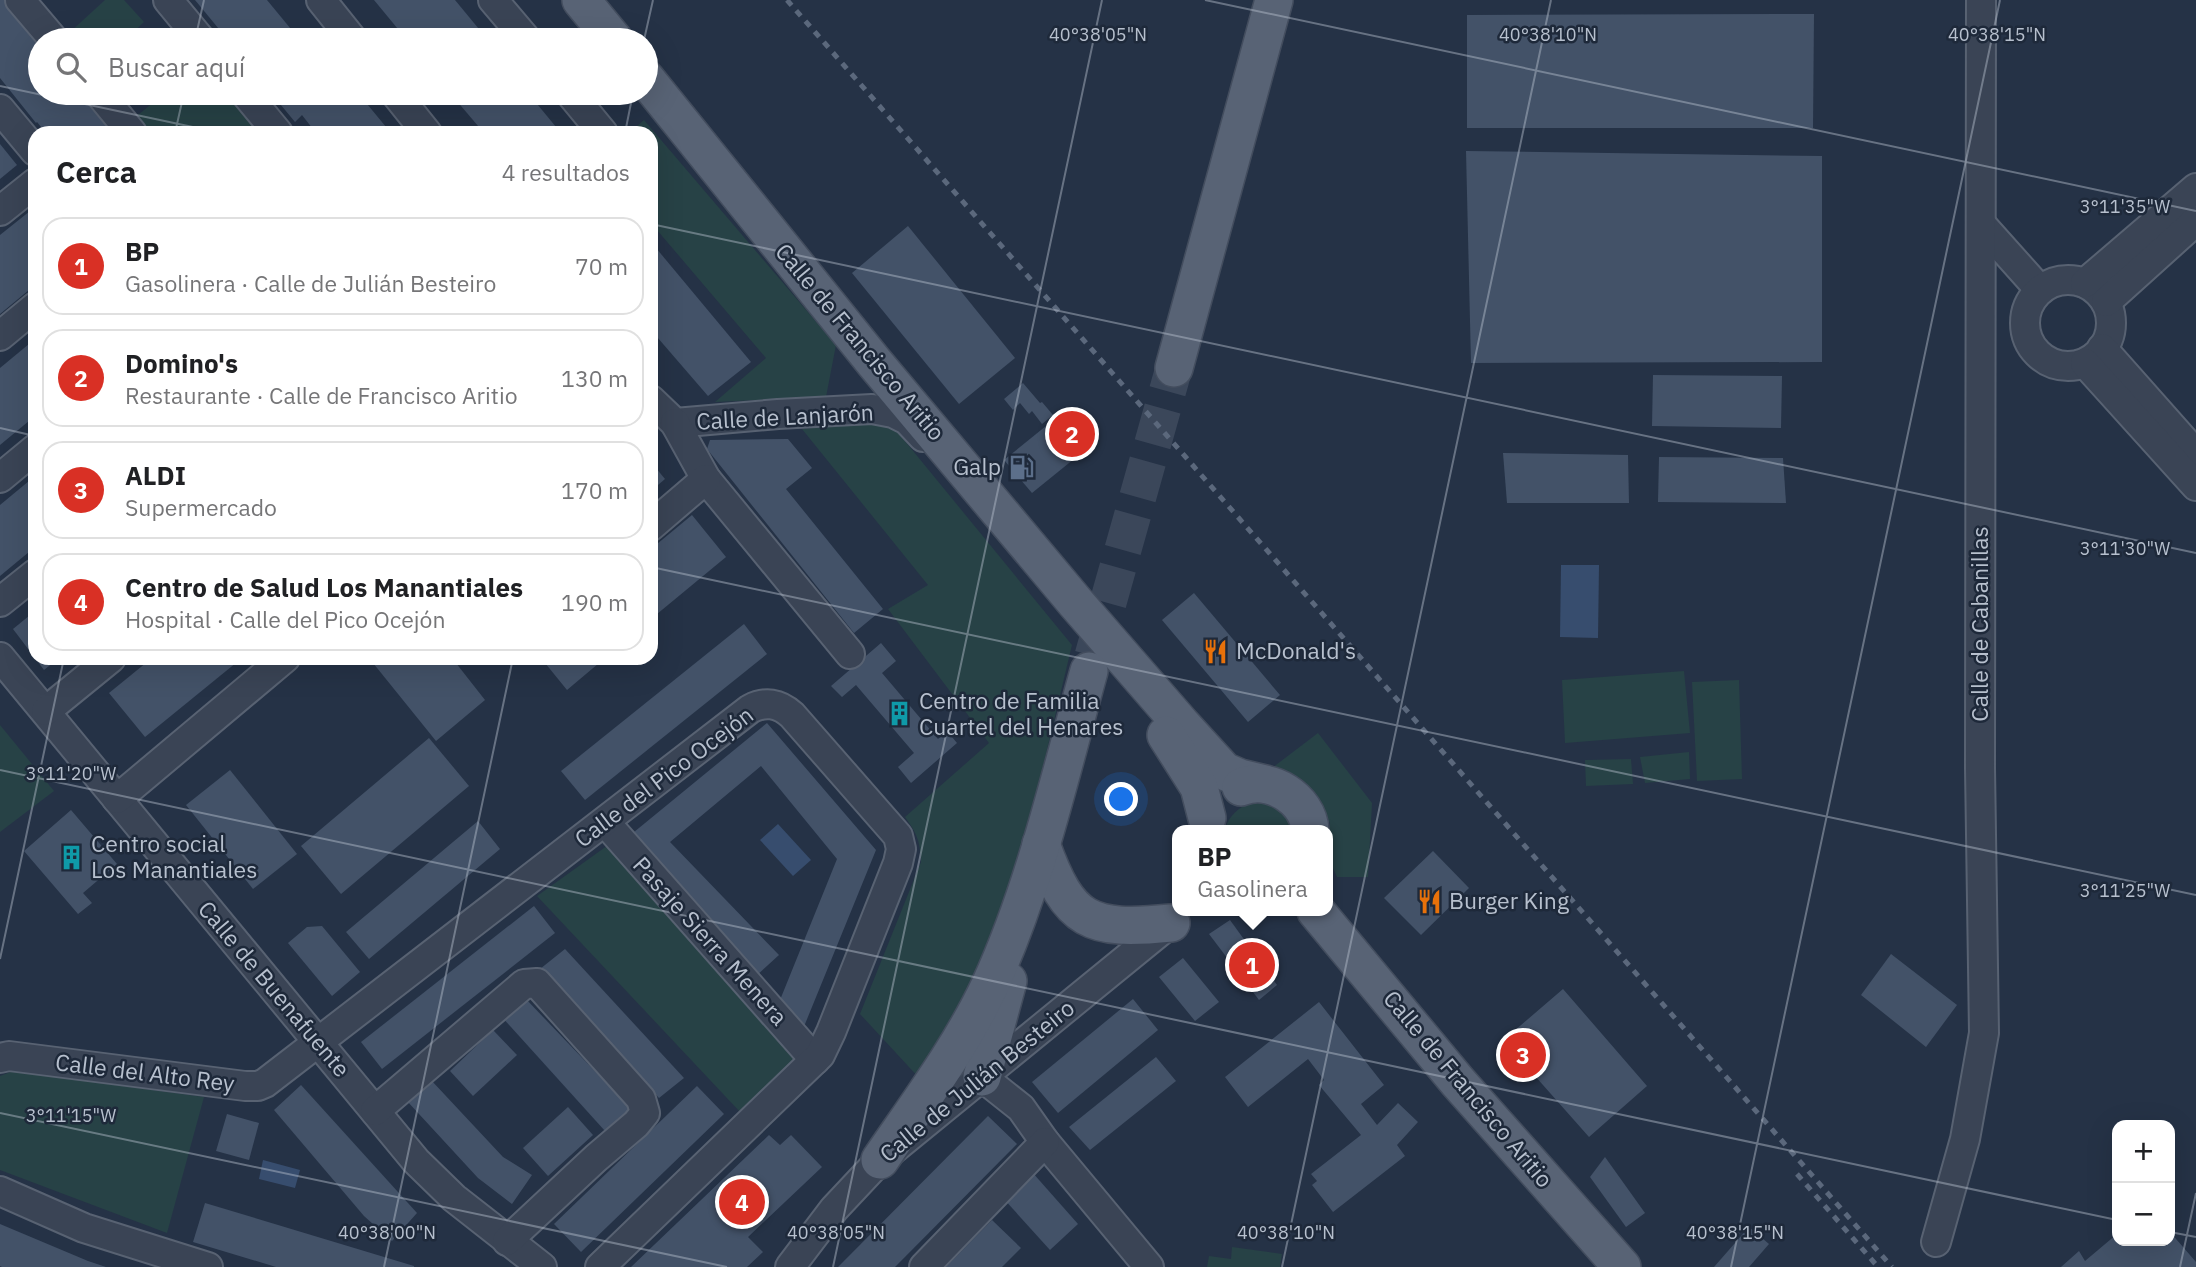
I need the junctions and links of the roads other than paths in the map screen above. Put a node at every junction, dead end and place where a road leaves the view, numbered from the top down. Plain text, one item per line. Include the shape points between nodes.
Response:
1 (20, 0) edge
2 (168, 0) edge
3 (321, 0) edge
4 (494, 0) edge
5 (581, 0) edge
6 (1981, 0) edge
7 (1273, 1) edge
8 (44, 28) edge
9 (191, 28) edge
10 (343, 28) edge
11 (517, 28) edge
12 (604, 28) edge
13 (658, 94) edge
14 (109, 105) edge
15 (254, 105) edge
16 (405, 105) edge
17 (580, 105) edge
18 (0, 109) edge
19 (126, 126) edge
20 (272, 126) edge
21 (421, 126) edge
22 (597, 126) edge
23 (28, 143) edge
24 (2196, 188) edge
25 (28, 189) edge
26 (0, 211) edge
27 (2196, 222) edge
28 (1982, 224) junction
29 (2085, 283) junction
30 (2040, 290) junction
31 (2106, 302) junction
32 (28, 313) edge
33 (0, 336) edge
34 (2094, 356) junction
35 (1174, 368) tunnel mouth
36 (658, 407) edge
37 (675, 423) junction
38 (2196, 454) edge
39 (28, 455) edge
40 (956, 458) junction
41 (0, 478) edge
42 (706, 479) junction
43 (2196, 486) edge
44 (658, 520) edge
45 (28, 580) edge
46 (0, 602) edge
47 (1076, 603) junction
48 (850, 654) dead end
49 (0, 657) edge
50 (102, 665) edge
51 (277, 665) edge
52 (1089, 671) tunnel mouth
53 (46, 711) junction
54 (1265, 784) junction
55 (117, 799) junction
56 (604, 822) junction
57 (1206, 824) edge
58 (1309, 825) edge
59 (1041, 844) junction
60 (1172, 916) edge
61 (1179, 916) edge
62 (1320, 916) edge
63 (318, 1043) junction
64 (0, 1058) edge
65 (815, 1060) junction
66 (982, 1077) junction
67 (375, 1111) junction
68 (1045, 1142) junction
69 (880, 1160) junction
70 (0, 1191) edge
71 (507, 1241) junction
72 (1936, 1242) dead end
73 (208, 1267) edge
74 (542, 1267) edge
75 (600, 1267) edge
76 (790, 1267) edge
77 (924, 1267) edge
78 (1149, 1267) edge
79 (1622, 1267) edge

1 - 8 street
2 - 9 street
3 - 10 street
4 - 11 street
5 - 12 main road
6 - 28 street, Calle de Cabanillas
7 - 35 main road
13 - 40 main road, Calle de Francisco Aritio
14 - 19 street
15 - 20 street
16 - 21 street
17 - 22 street
18 - 23 street
24 - 29 street
25 - 26 street
27 - 31 street
28 - 30 street
28 - 72 street, Calle de Cabanillas via 1984,1033 1965,1139
29 - 30 street via 2057,281
29 - 31 street
30 - 34 street via 2024,323 2033,350 2057,365 2071,367
31 - 34 street via 2111,330
32 - 33 street
34 - 38 street
34 - 43 street
36 - 37 street, Calle de Lanjarón
37 - 40 street, Calle de Lanjarón via 872,409 906,420 926,440
37 - 42 street
39 - 41 street
40 - 47 main road, Calle de Francisco Aritio
42 - 44 street
42 - 48 street
45 - 46 street
47 - 54 main road, Calle de Francisco Aritio via 1224,771
47 - 57 main road, Calle de Francisco Aritio via 1199,787
49 - 53 street, Calle de Buenafuente
50 - 53 street
51 - 55 street
52 - 59 main road
53 - 55 street, Calle de Buenafuente
54 - 57 main road via 1230,791 1216,802
54 - 58 main road, Calle de Francisco Aritio via 1284,791 1300,805
55 - 63 street, Calle de Buenafuente
56 - 63 street, Calle del Pico Ocejón
56 - 65 street, Pasaje Sierra Menera
56 - 65 street, Calle del Pico Ocejón via 755,706 780,706 792,715 898,836 901,849 826,1045
59 - 60 main road via 1064,898 1087,917 1114,926
59 - 66 main road via 1035,887
59 - 69 main road via 984,996 949,1059
61 - 66 street, Calle de Julián Besteiro
62 - 79 main road, Calle de Francisco Aritio via 1458,1082
63 - 64 street, Calle del Alto Rey via 265,1083 252,1086
63 - 67 street, Calle de Buenafuente
65 - 75 street, Calle del Pico Ocejón
66 - 68 street via 1021,1108
66 - 69 street, Calle de Julián Besteiro
67 - 71 street, Calle de Buenafuente via 416,1161
67 - 71 street via 524,984 537,983 641,1099 645,1113
68 - 77 street
68 - 78 street
69 - 76 street, Calle de Julián Besteiro via 834,1209
70 - 73 street via 94,1231
71 - 74 street, Calle de Buenafuente

